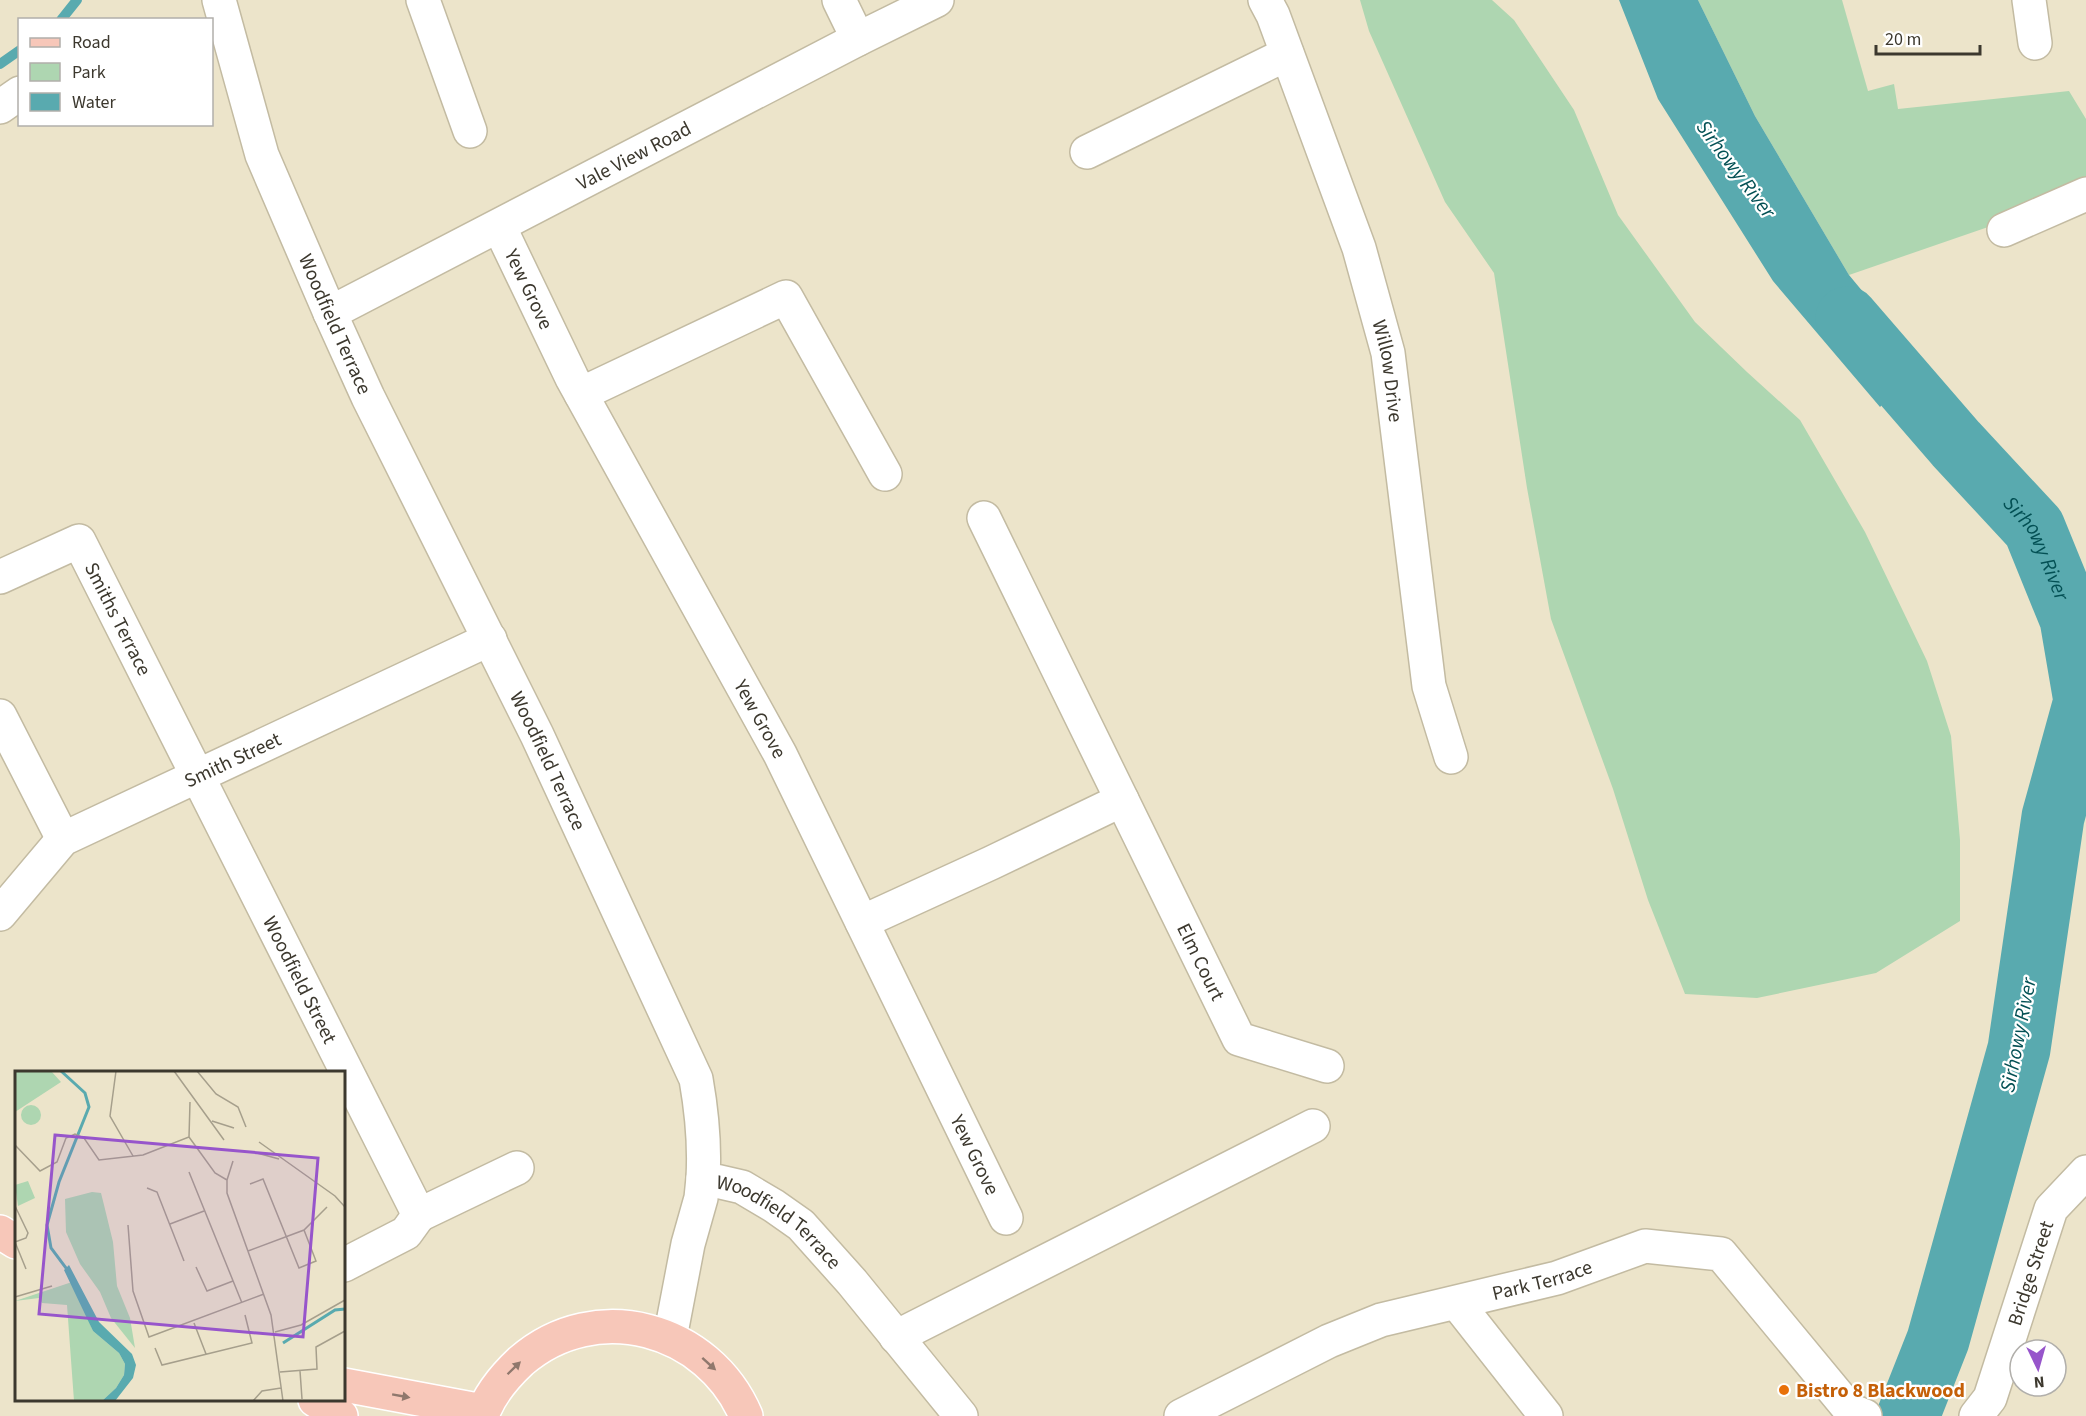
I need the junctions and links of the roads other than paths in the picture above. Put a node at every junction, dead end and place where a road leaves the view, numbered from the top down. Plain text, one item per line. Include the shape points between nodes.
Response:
1 (423, 0) edge
2 (839, 0) edge
3 (937, 0) edge
4 (1265, 0) edge
5 (2030, 0) edge
6 (218, 15) edge
7 (858, 39) junction
8 (2035, 43) dead end
9 (1287, 54) junction
10 (18, 94) edge
11 (0, 107) edge
12 (470, 131) dead end
13 (1087, 152) dead end
14 (2086, 194) edge
15 (500, 226) junction
16 (2004, 230) dead end
17 (330, 313) junction
18 (581, 394) junction
19 (885, 474) dead end
20 (984, 518) dead end
21 (0, 577) edge
22 (490, 639) junction
23 (0, 716) edge
24 (1450, 757) dead end
25 (199, 775) junction
26 (1122, 800) junction
27 (63, 838) junction
28 (0, 914) edge
29 (862, 922) junction
30 (1327, 1066) dead end
31 (1313, 1126) dead end
32 (517, 1168) dead end
33 (2086, 1172) edge
34 (704, 1178) junction
35 (419, 1215) junction
36 (1006, 1218) dead end
37 (0, 1232) edge
38 (15, 1241) edge
39 (345, 1264) edge
40 (1457, 1303) junction
41 (897, 1337) junction
42 (670, 1338) junction
43 (345, 1385) edge
44 (317, 1401) edge
45 (1847, 1410) edge
46 (482, 1414) edge
47 (341, 1416) edge
48 (746, 1416) edge
49 (961, 1416) edge
50 (1181, 1416) edge
51 (1546, 1416) edge
52 (1976, 1416) edge

1 - 12 street
2 - 7 street
3 - 7 street, Vale View Road
4 - 9 street, Willow Drive
5 - 8 street
6 - 17 street, Woodfield Terrace via 262,155
7 - 15 street, Vale View Road
9 - 13 street
9 - 24 street, Willow Drive via 1359,248 1388,353 1429,686
10 - 11 street
14 - 16 street
15 - 17 street, Vale View Road
15 - 18 street, Yew Grove
17 - 22 street, Woodfield Terrace
18 - 19 street via 786,297
18 - 29 street, Yew Grove via 780,754
20 - 26 street, Elm Court
21 - 25 street, Smiths Terrace via 79,541
22 - 25 street, Smith Street
22 - 34 street, Woodfield Terrace via 696,1079 704,1136
23 - 27 street
25 - 27 street, Smith Street
25 - 35 street, Woodfield Street
26 - 29 street
26 - 30 street, Elm Court via 1239,1039
27 - 28 street, Smith Street
29 - 36 street, Yew Grove
31 - 41 street
32 - 35 street
33 - 52 street, Bridge Street via 2051,1209 1990,1398
34 - 41 street, Woodfield Terrace via 742,1187 801,1225
34 - 42 street
35 - 39 street via 406,1233
37 - 38 main road
40 - 45 street, Park Terrace via 1557,1278 1645,1246 1721,1254
40 - 50 street, Park Terrace via 1381,1320 1329,1341
40 - 51 street
41 - 49 street, Woodfield Terrace
46 -> 42 main road via 511,1370 550,1341 597,1327 646,1330
42 -> 48 main road via 711,1364 727,1382
43 -> 46 main road
44 - 47 main road

